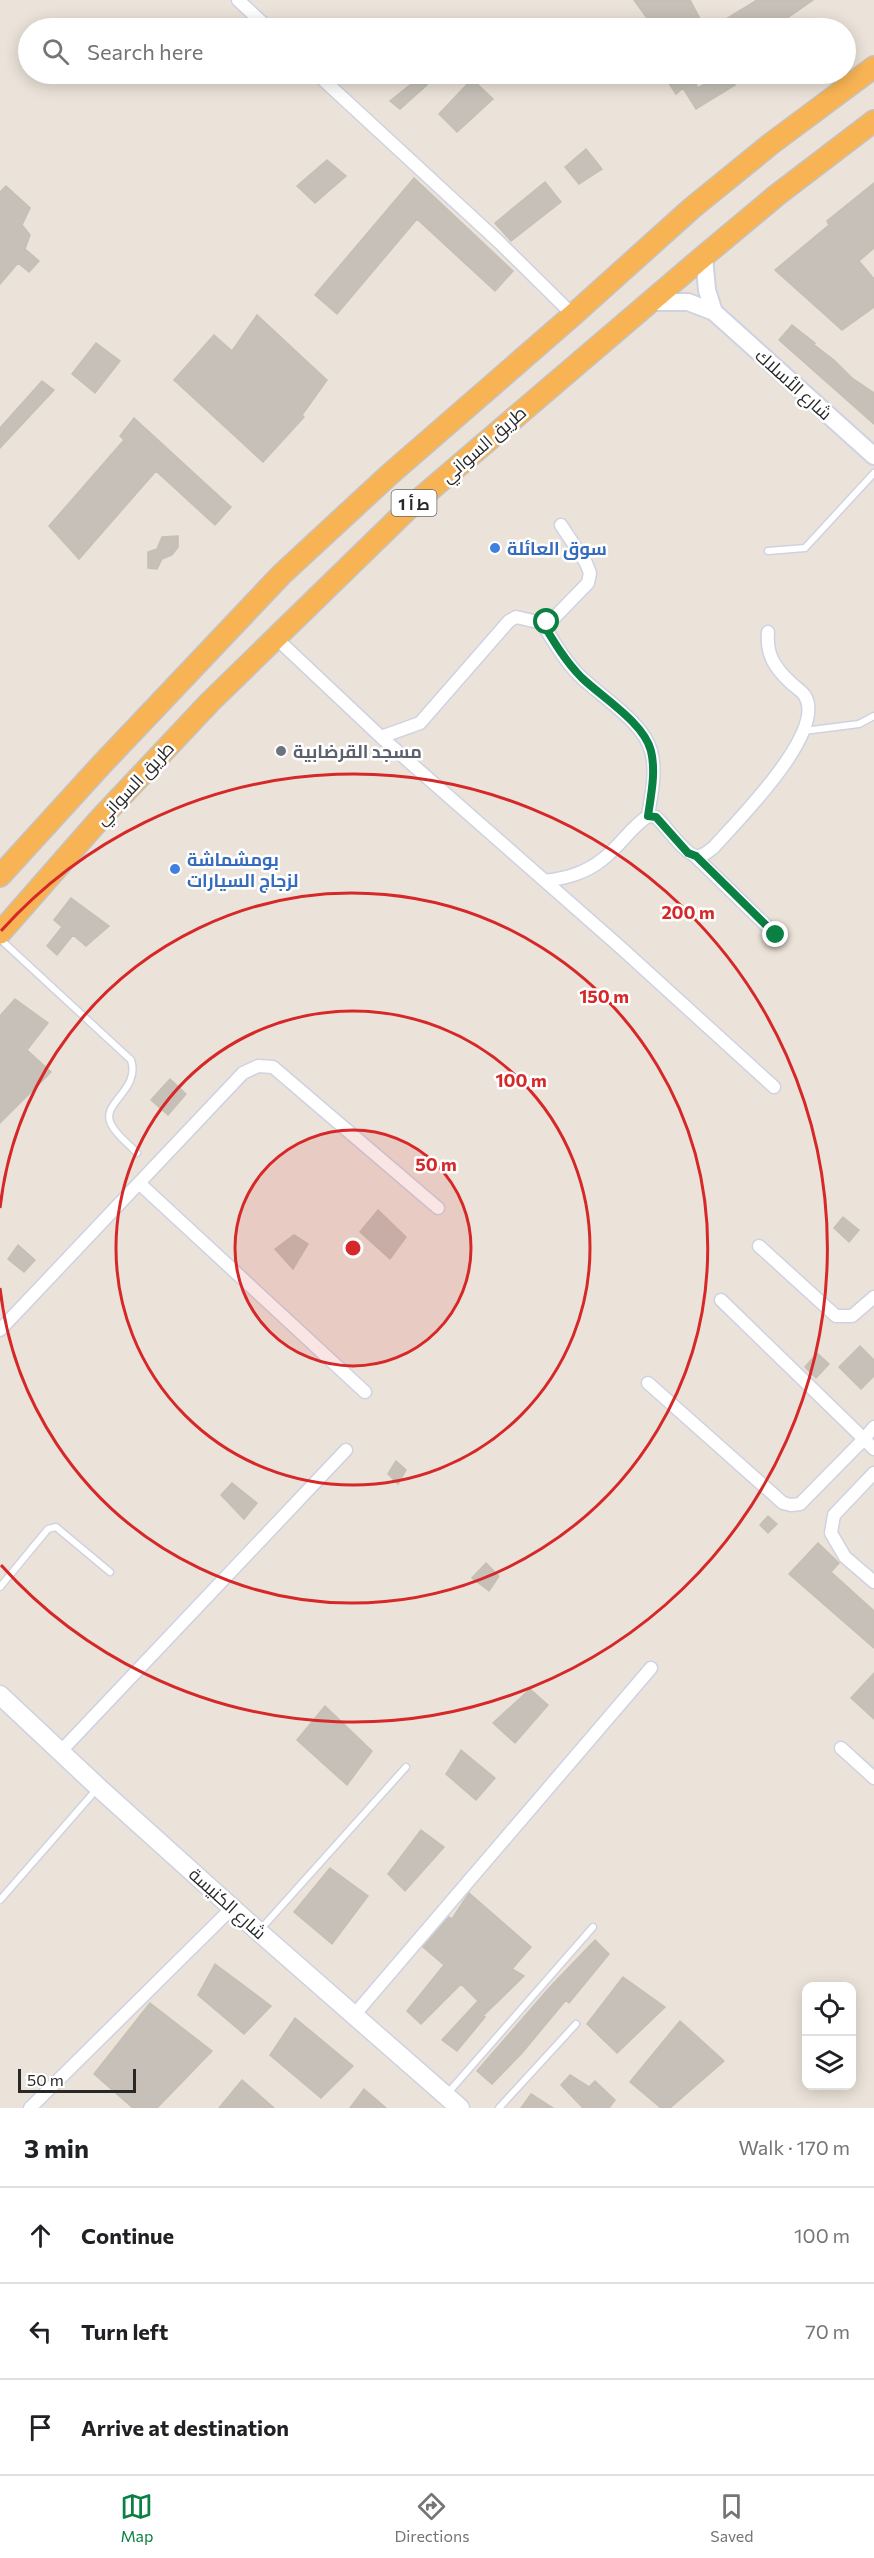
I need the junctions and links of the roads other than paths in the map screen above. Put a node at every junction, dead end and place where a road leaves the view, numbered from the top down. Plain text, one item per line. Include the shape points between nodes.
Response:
1 (238, 0) edge
2 (257, 18) edge
3 (874, 67) edge
4 (856, 80) edge
5 (328, 84) edge
6 (851, 84) edge
7 (874, 121) edge
8 (704, 255) junction
9 (649, 302) junction
10 (714, 312) junction
11 (573, 315) junction
12 (874, 456) edge
13 (874, 473) edge
14 (561, 525) dead end
15 (768, 551) dead end
16 (542, 622) junction
17 (768, 632) dead end
18 (276, 638) junction
19 (874, 716) edge
20 (803, 731) junction
21 (381, 737) junction
22 (648, 816) junction
23 (696, 856) junction
24 (0, 876) edge
25 (545, 881) junction
26 (0, 933) edge
27 (776, 935) dead end
28 (0, 939) edge
29 (774, 1087) dead end
30 (137, 1153) dead end
31 (139, 1183) junction
32 (438, 1208) dead end
33 (759, 1246) dead end
34 (874, 1297) edge
35 (721, 1299) dead end
36 (0, 1330) edge
37 (648, 1383) dead end
38 (365, 1392) dead end
39 (874, 1427) edge
40 (864, 1439) junction
41 (874, 1449) edge
42 (346, 1450) dead end
43 (874, 1473) edge
44 (110, 1572) dead end
45 (874, 1582) edge
46 (0, 1587) edge
47 (651, 1668) dead end
48 (0, 1695) edge
49 (841, 1748) dead end
50 (62, 1750) junction
51 (406, 1767) dead end
52 (874, 1778) edge
53 (98, 1787) junction
54 (0, 1900) edge
55 (233, 1907) junction
56 (593, 1927) dead end
57 (259, 1932) junction
58 (355, 2014) junction
59 (576, 2024) dead end
60 (446, 2095) junction
61 (30, 2108) edge
62 (460, 2108) edge
63 (499, 2108) edge

1 - 2 street
3 - 4 highway, طريق السواني / ط أ 1
5 - 11 street
6 - 11 highway, طريق السواني / ط أ 1 via 692,208
7 - 8 highway, طريق السواني / ط أ 1
8 - 9 highway, طريق السواني / ط أ 1
8 - 10 street via 707,290
9 - 10 street, شارع الأسلاك via 688,302
9 - 18 highway, طريق السواني / ط أ 1 via 408,508
10 - 12 street, شارع الأسلاك
11 - 24 highway, طريق السواني / ط أ 1 via 388,475 282,574
13 - 15 lane via 805,548
14 - 16 street via 590,573 588,583 559,613
16 - 21 street via 520,617 509,621 420,723
16 - 22 street via 581,677 646,739 653,773
17 - 20 street via 770,658 805,696 809,711
18 - 21 street
18 - 26 highway, طريق السواني / ط أ 1 via 99,820
19 - 20 lane via 859,724
20 - 23 street via 791,758 714,847
21 - 25 street
22 - 23 street via 656,817 688,853
22 - 25 street via 604,859 570,878
23 - 27 street
25 - 29 street
28 - 30 lane via 131,1060 133,1078 110,1110 109,1120
31 - 32 street via 243,1073 258,1066 273,1067
31 - 36 street
31 - 38 street
33 - 34 street via 836,1316 852,1316
35 - 40 street
37 - 40 street via 783,1503 800,1504
39 - 40 street
40 - 41 street
42 - 50 street
43 - 45 street via 834,1515 831,1533 845,1557
44 - 46 lane via 56,1527 48,1529
47 - 58 street
48 - 50 main road, شارع الكنيسة
49 - 52 street
50 - 53 main road, شارع الكنيسة
51 - 57 lane
53 - 54 lane
53 - 55 main road, شارع الكنيسة
55 - 57 main road, شارع الكنيسة
55 - 61 street
56 - 60 lane
57 - 58 main road, شارع الكنيسة
58 - 60 main road, شارع الكنيسة
59 - 63 lane
60 - 62 main road, شارع الكنيسة

